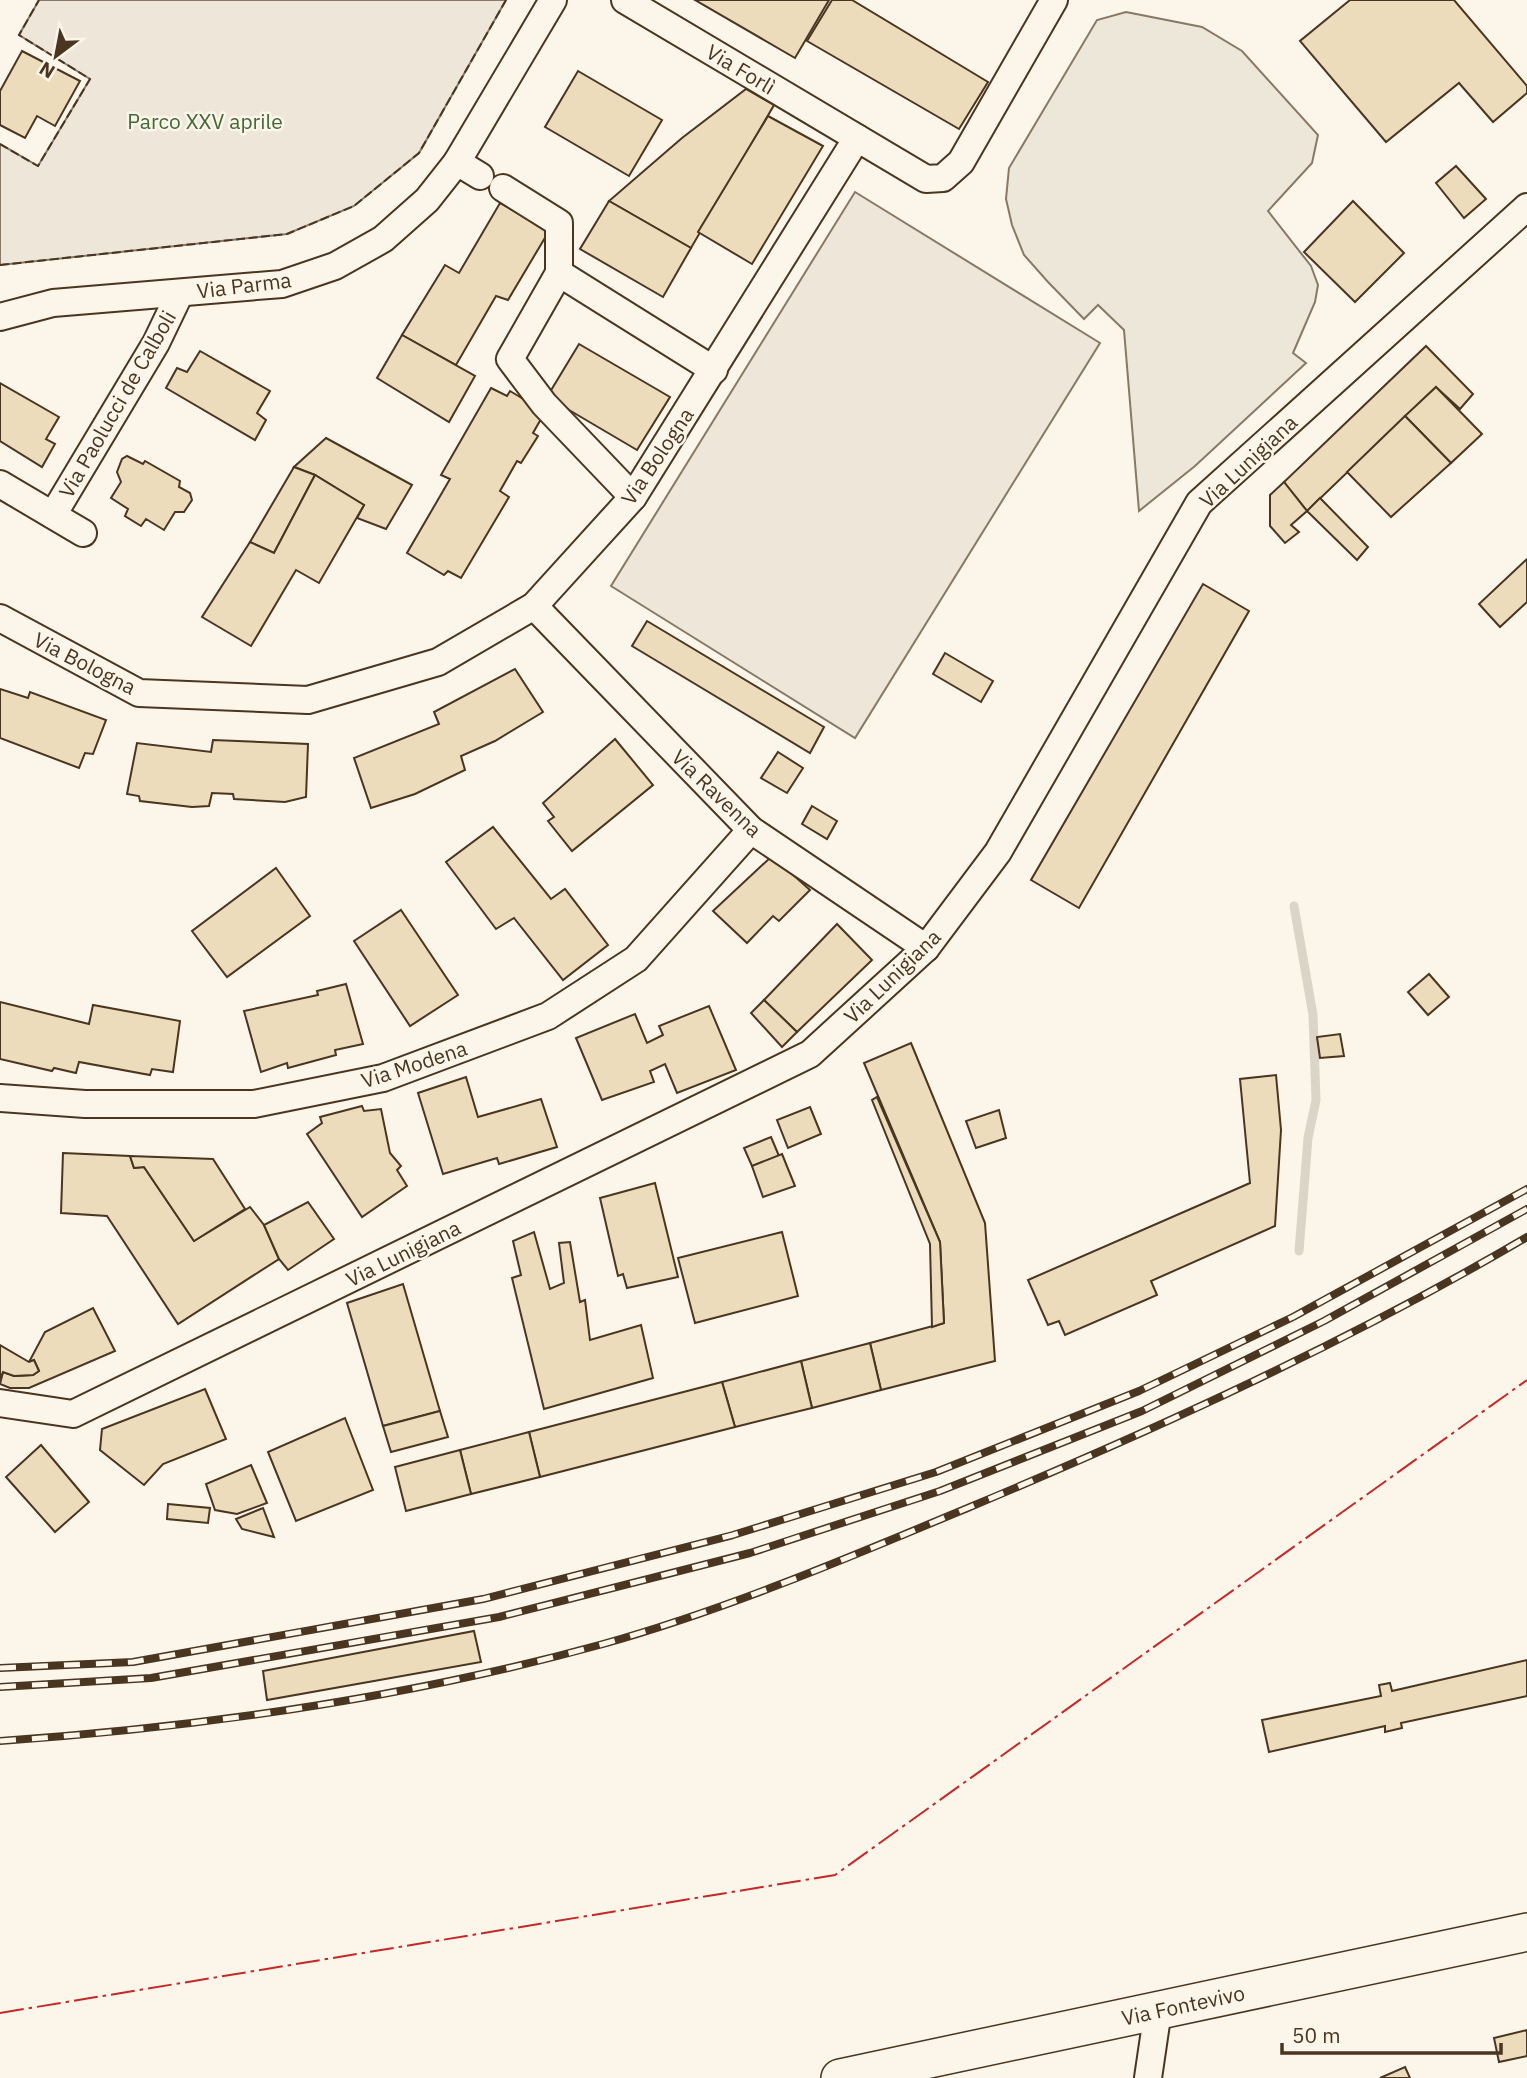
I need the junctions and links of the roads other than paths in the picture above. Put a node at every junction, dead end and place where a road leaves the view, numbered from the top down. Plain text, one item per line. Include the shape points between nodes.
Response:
1 (553, 0) edge
2 (625, 0) edge
3 (1054, 0) edge
4 (857, 138) junction
5 (457, 162) junction
6 (1527, 207) edge
7 (559, 273) junction
8 (180, 293) junction
9 (0, 297) edge
10 (53, 303) junction
11 (0, 317) edge
12 (714, 370) junction
13 (0, 484) edge
14 (633, 497) junction
15 (53, 515) junction
16 (83, 533) dead end
17 (534, 606) junction
18 (0, 618) edge
19 (751, 831) junction
20 (926, 948) junction
21 (0, 1098) edge
22 (0, 1403) edge
23 (1527, 1933) edge
24 (1158, 2010) junction
25 (840, 2078) edge
26 (1148, 2078) edge

1 - 5 street, Via Parma
2 - 4 street, Via Forlì
3 - 4 street via 961,162 943,178 926,179
4 - 12 street, Via Bologna
5 - 7 street via 559,223
5 - 8 street, Via Parma via 426,200 383,239 335,266 282,284
6 - 20 street, Via Lunigiana via 1199,503 998,852
7 - 12 street
7 - 14 street via 509,359 544,404
8 - 10 street, Via Parma
8 - 15 street, Via Paolucci de Calboli via 156,343
9 - 10 street, Via Parma
10 - 11 street, Via Parma
12 - 14 street, Via Bologna
13 - 15 street
14 - 17 street, Via Bologna
15 - 16 street
17 - 18 street, Via Bologna via 438,662 308,700 139,693
17 - 19 street, Via Ravenna
19 - 20 street, Via Ravenna
19 - 21 street, Via Modena via 635,959 548,1016 383,1078 254,1104 85,1104
20 - 22 street, Via Lunigiana via 810,1055 74,1414
23 - 24 street, Via Fontevivo
24 - 25 street, Via Fontevivo
24 - 26 street

